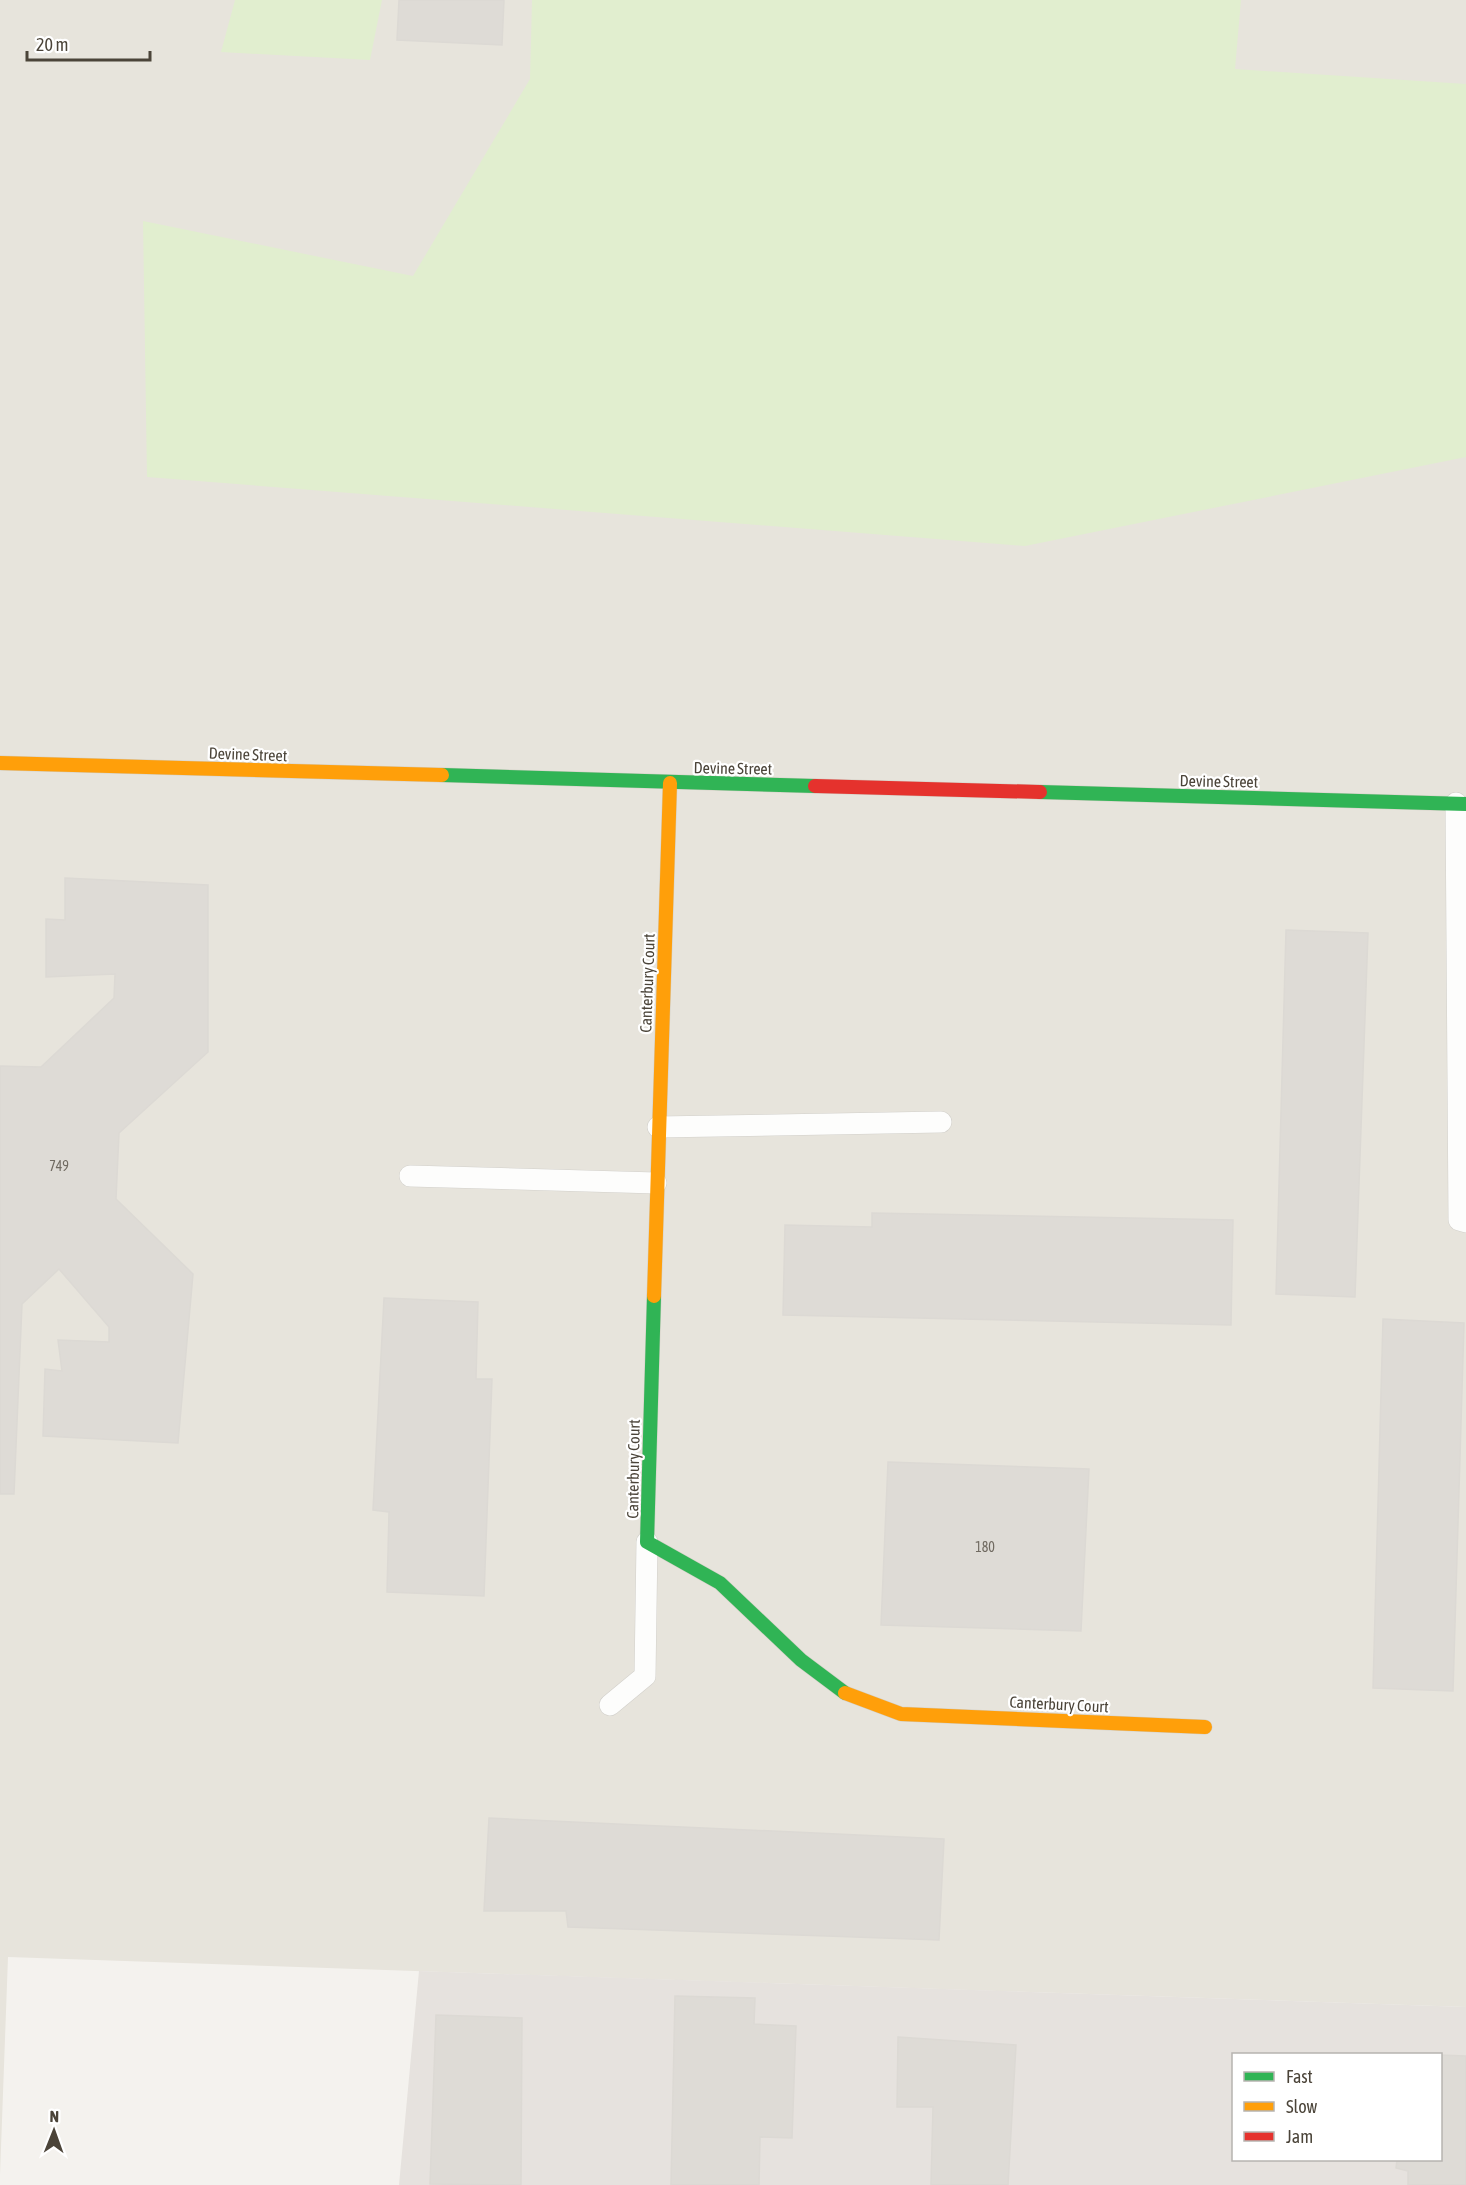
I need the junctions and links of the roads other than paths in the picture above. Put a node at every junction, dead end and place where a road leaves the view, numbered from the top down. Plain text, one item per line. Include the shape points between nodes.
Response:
1 (0, 763) edge
2 (670, 783) junction
3 (1461, 804) edge
4 (941, 1122) dead end
5 (658, 1127) junction
6 (410, 1176) dead end
7 (656, 1183) junction
8 (1466, 1222) edge
9 (647, 1542) junction
10 (610, 1705) dead end
11 (1205, 1727) dead end

1 - 2 street, Devine Street
2 - 3 street, Devine Street
2 - 5 street, Canterbury Court
3 - 8 lane via 1460,1220
4 - 5 lane
5 - 7 street, Canterbury Court
6 - 7 lane
7 - 9 street, Canterbury Court
9 - 10 lane via 645,1676
9 - 11 street, Canterbury Court via 720,1583 801,1660 848,1695 901,1714

